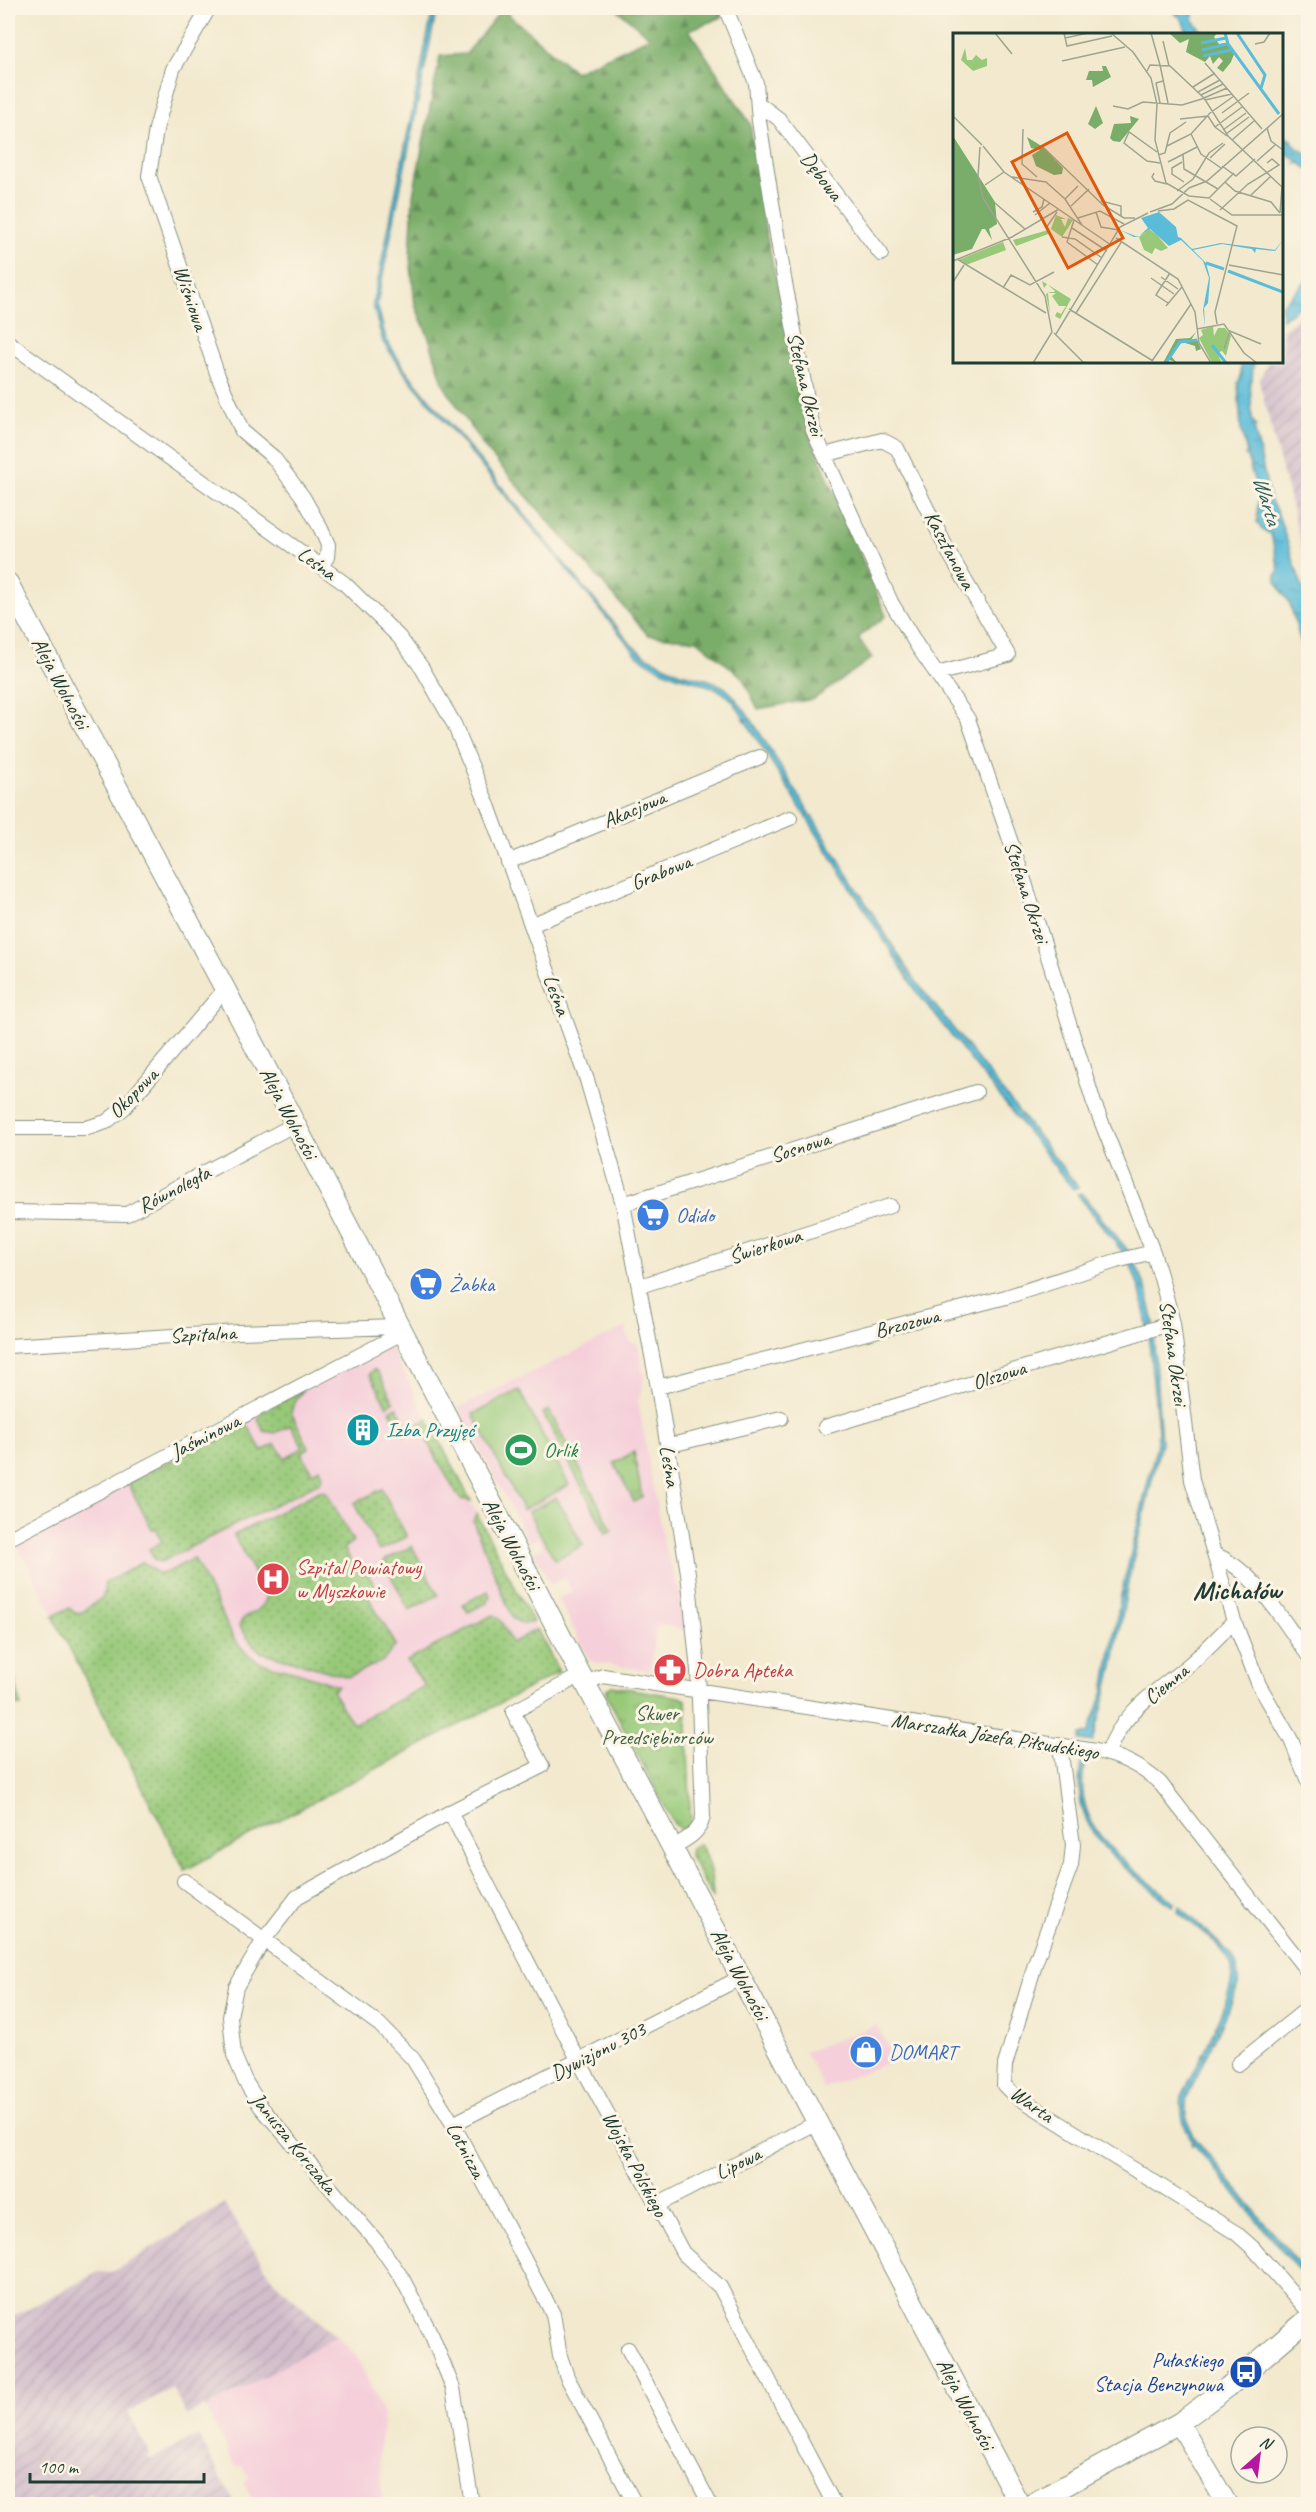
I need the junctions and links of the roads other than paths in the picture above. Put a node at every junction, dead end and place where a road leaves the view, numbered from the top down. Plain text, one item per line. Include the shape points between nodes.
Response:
1 (209, 8) edge
2 (728, 14) dead end
3 (758, 103) junction
4 (881, 254) dead end
5 (8, 342) edge
6 (824, 455) junction
7 (322, 565) junction
8 (8, 583) edge
9 (937, 674) junction
10 (760, 757) dead end
11 (789, 818) dead end
12 (508, 862) junction
13 (531, 925) junction
14 (225, 989) junction
15 (976, 1092) dead end
16 (294, 1124) junction
17 (8, 1128) edge
18 (623, 1204) junction
19 (890, 1206) dead end
20 (8, 1212) edge
21 (1153, 1252) junction
22 (640, 1286) junction
23 (1167, 1325) junction
24 (400, 1330) junction
25 (8, 1346) edge
26 (658, 1387) junction
27 (781, 1418) dead end
28 (825, 1427) dead end
29 (667, 1446) junction
30 (8, 1539) edge
31 (1214, 1554) junction
32 (1234, 1621) junction
33 (1308, 1655) edge
34 (583, 1679) junction
35 (699, 1690) junction
36 (1060, 1746) junction
37 (1102, 1752) junction
38 (1308, 1781) edge
39 (450, 1812) junction
40 (673, 1847) junction
41 (184, 1881) dead end
42 (263, 1941) junction
43 (1308, 1972) edge
44 (742, 1977) junction
45 (1308, 2008) edge
46 (579, 2061) junction
47 (1238, 2064) dead end
48 (818, 2122) junction
49 (453, 2124) junction
50 (657, 2205) junction
51 (1308, 2311) edge
52 (1308, 2319) edge
53 (628, 2349) dead end
54 (1179, 2423) junction
55 (472, 2505) edge
56 (635, 2505) edge
57 (710, 2505) edge
58 (834, 2505) edge
59 (1019, 2505) edge
60 (1032, 2505) edge
61 (1227, 2505) edge

1 - 7 street, Wiśniowa via 173,69 156,129 149,176 218,376 242,431 273,457 303,497 328,545
2 - 3 street, Stefana Okrzei via 756,83
3 - 4 street, Dębowa via 779,118
3 - 6 street, Stefana Okrzei via 784,278 813,430
5 - 7 street, Leśna
6 - 9 street, Stefana Okrzei via 891,602
6 - 9 street, Kasztanowa via 882,440 897,448 948,551 1008,655
7 - 12 street, Leśna via 380,616 422,668 454,724
8 - 14 street, Aleja Wolności
9 - 21 street, Stefana Okrzei via 968,719 1024,880 1094,1103
10 - 12 street, Akacjowa
11 - 13 street, Grabowa
12 - 13 street, Leśna
13 - 18 street, Leśna via 587,1080
14 - 16 street, Aleja Wolności
14 - 17 street, Okopowa via 124,1108 106,1122 87,1128
15 - 18 street, Sosnowa
16 - 20 street, Równoległa via 127,1214
16 - 24 street, Aleja Wolności
18 - 22 street, Leśna
19 - 22 street, Świerkowa
21 - 23 street, Stefana Okrzei
21 - 26 street, Brzozowa via 1006,1297
22 - 26 street, Leśna
23 - 28 street, Olszowa
23 - 31 street, Stefana Okrzei via 1192,1480
24 - 25 street, Szpitalna via 238,1332
24 - 30 street, Jaśminowa
24 - 34 street, Aleja Wolności
26 - 29 street, Leśna
27 - 29 street
29 - 35 street, Leśna via 688,1573
31 - 32 street, Stefana Okrzei
31 - 33 street via 1240,1569 1263,1593
32 - 37 street, Ciemna via 1122,1722
32 - 38 street, Stefana Okrzei via 1259,1685 1291,1740
34 - 35 street, Marszałka Józefa Piłsudskiego via 603,1676
34 - 39 street, Janusza Korczaka via 513,1712 542,1766
34 - 40 street, Aleja Wolności
35 - 36 street, Marszałka Józefa Piłsudskiego
35 - 40 street, Leśna via 703,1817 695,1834
36 - 37 street, Marszałka Józefa Piłsudskiego
36 - 51 street, Warta via 1073,1845 1071,1865 1036,1961 1005,2065 1004,2085 1236,2233
37 - 43 street, Marszałka Józefa Piłsudskiego via 1134,1763 1160,1783
39 - 42 street, Janusza Korczaka via 297,1897
39 - 46 street, Wojska Polskiego
40 - 44 street, Aleja Wolności
41 - 42 street, Lotnicza
42 - 49 street, Lotnicza via 380,2025 413,2059
42 - 55 street, Janusza Korczaka via 236,1987 231,2017 234,2055 261,2107 377,2242 402,2278 453,2388
44 - 46 street, Dywizjonu 303
44 - 48 street, Aleja Wolności
45 - 47 street
46 - 49 street, Dywizjonu 303
46 - 50 street, Wojska Polskiego
48 - 50 street, Lipowa
48 - 59 street, Aleja Wolności
49 - 56 street, Lotnicza via 553,2314 567,2377
50 - 58 street, Wojska Polskiego via 683,2253 720,2287
52 - 54 street
53 - 57 street
54 - 60 street
54 - 61 street

